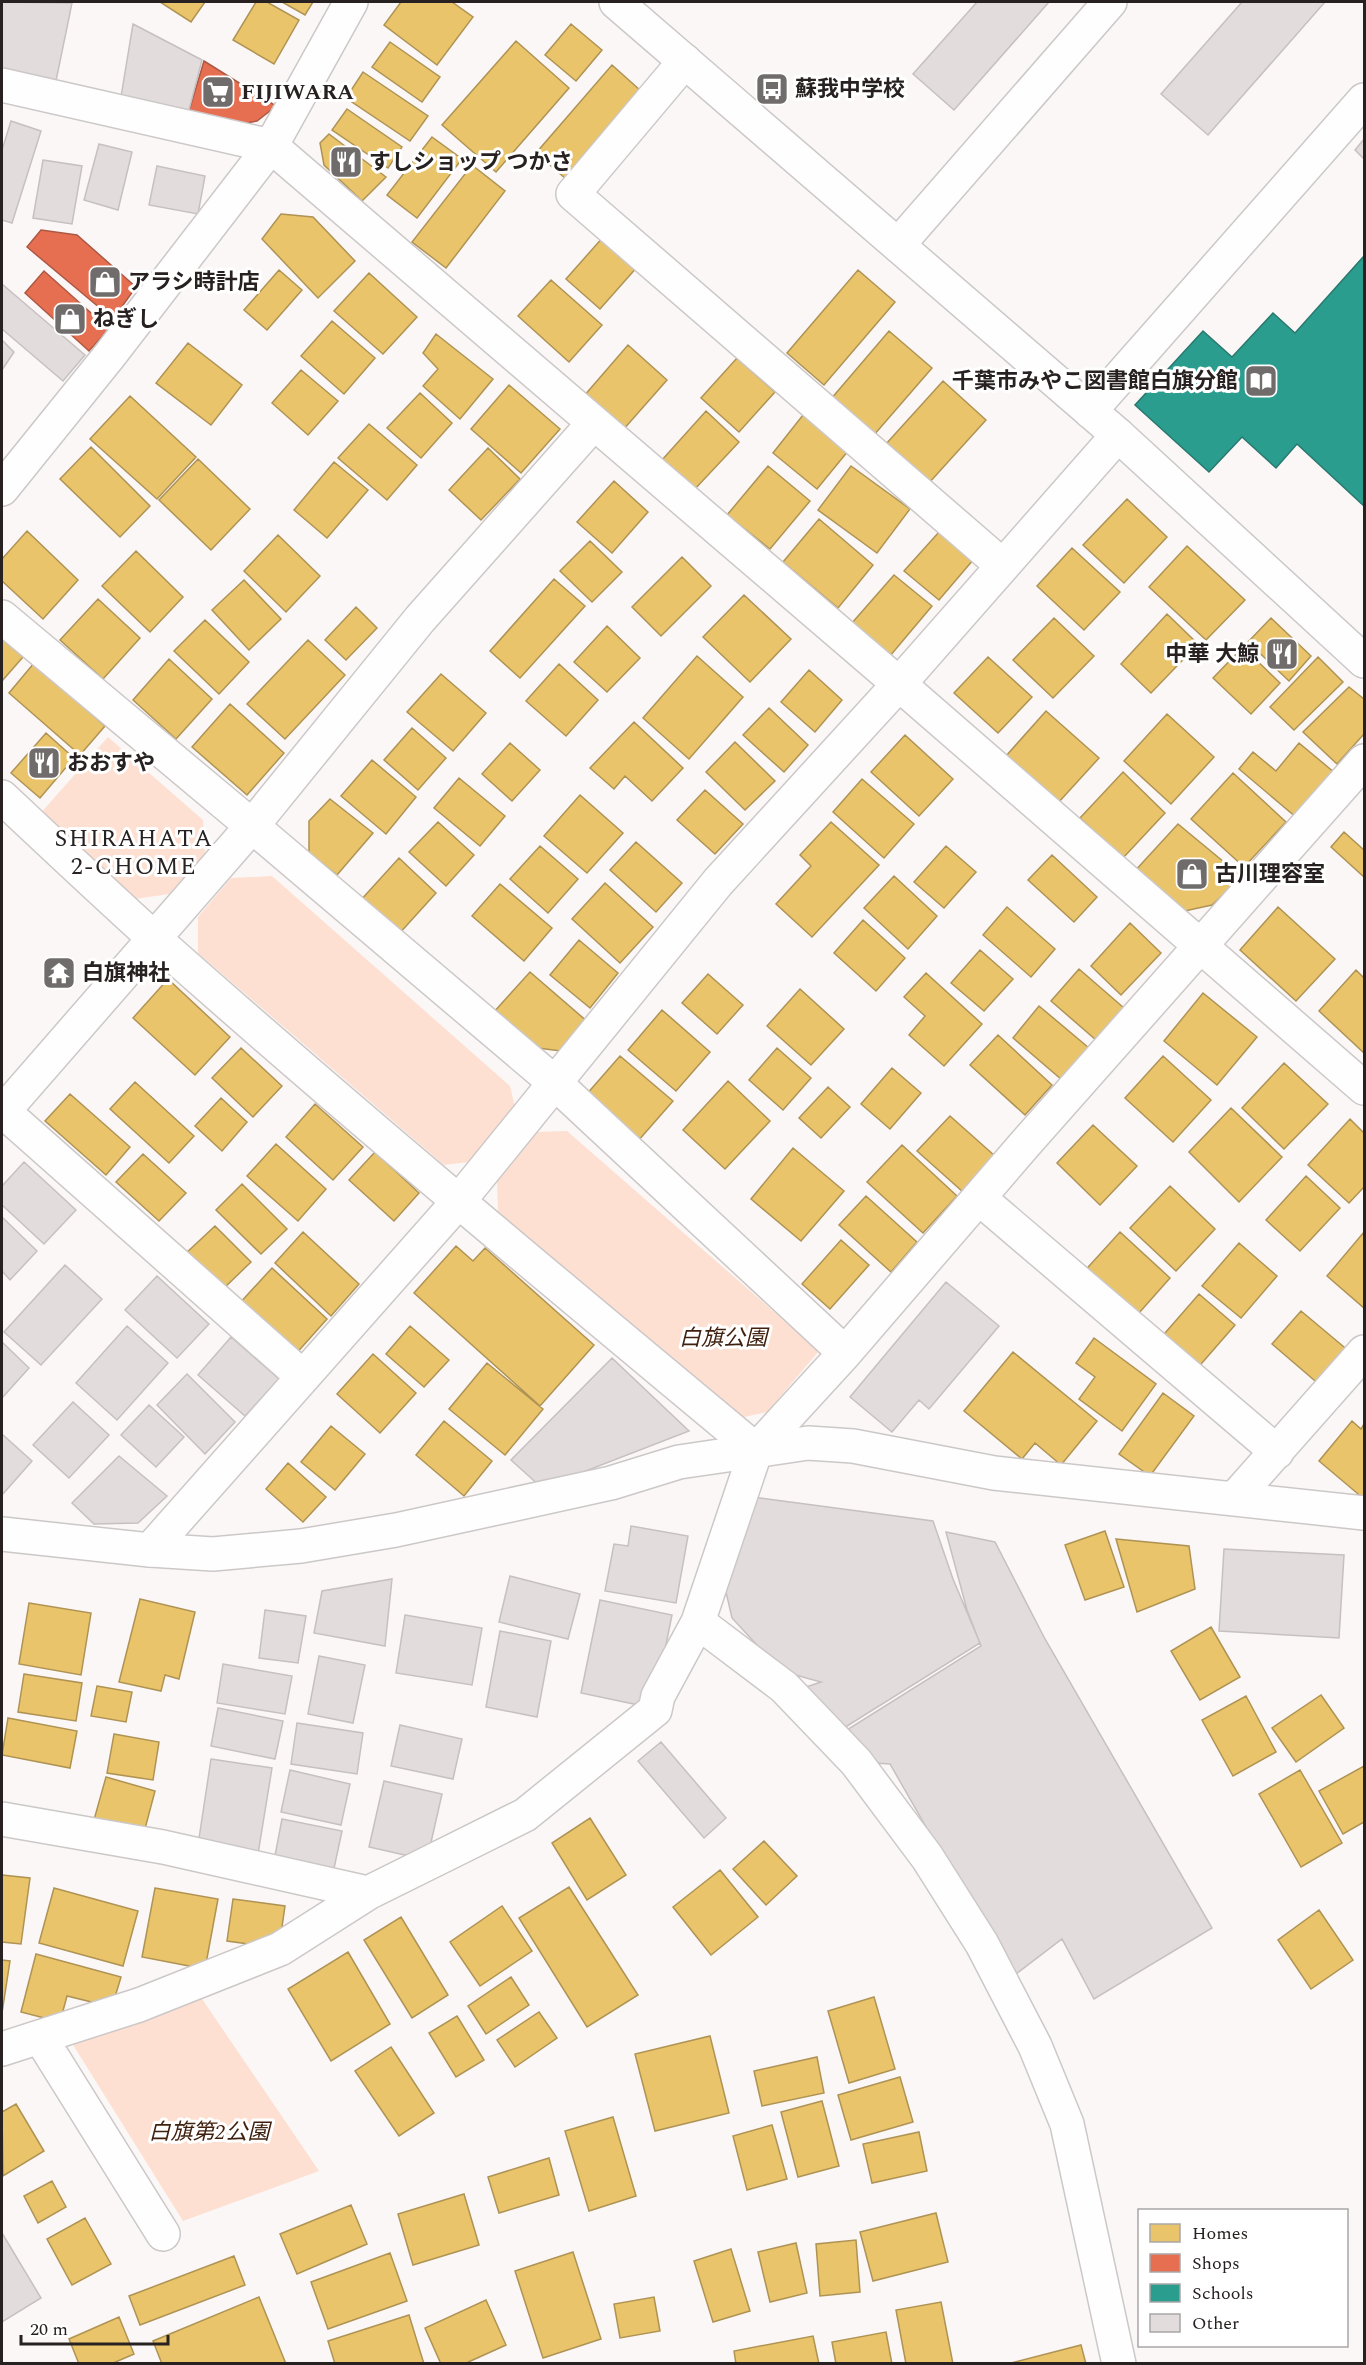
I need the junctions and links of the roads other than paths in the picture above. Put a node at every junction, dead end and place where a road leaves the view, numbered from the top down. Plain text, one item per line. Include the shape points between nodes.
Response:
1 (351, 2) edge
2 (616, 2) edge
3 (1110, 2) edge
4 (685, 61) junction
5 (2, 85) edge
6 (1365, 100) edge
7 (271, 146) junction
8 (898, 245) junction
9 (1090, 411) junction
10 (593, 424) junction
11 (1118, 435) junction
12 (2, 489) edge
13 (1003, 566) junction
14 (2, 616) edge
15 (1365, 661) edge
16 (899, 684) junction
17 (1365, 761) edge
18 (2, 797) edge
19 (252, 826) junction
20 (155, 939) junction
21 (1199, 946) junction
22 (554, 1082) junction
23 (1365, 1088) edge
24 (2, 1112) edge
25 (979, 1198) junction
26 (458, 1202) junction
27 (1365, 1352) edge
28 (845, 1353) junction
29 (303, 1377) junction
30 (756, 1450) junction
31 (1277, 1452) junction
32 (1235, 1498) junction
33 (1365, 1513) edge
34 (2, 1534) edge
35 (150, 1550) junction
36 (698, 1622) junction
37 (2, 1819) edge
38 (368, 1893) junction
39 (40, 2037) junction
40 (2, 2049) edge
41 (163, 2234) dead end
42 (1119, 2364) edge

1 - 7 street
2 - 4 street
3 - 8 street
4 - 8 street
4 - 13 street via 573,194
5 - 7 street
6 - 9 street
7 - 10 street
7 - 12 street
8 - 9 street
9 - 11 street
10 - 16 street
10 - 19 street via 420,619
11 - 13 street
11 - 15 street
13 - 16 street
14 - 19 street
16 - 21 street
16 - 22 street via 718,882
17 - 21 street
18 - 20 street
19 - 20 street
19 - 22 street
20 - 24 street
20 - 26 street
21 - 23 street
21 - 25 street
22 - 26 street
22 - 28 street
24 - 29 street
25 - 28 street
25 - 31 street
26 - 29 street
26 - 30 street
27 - 31 street
28 - 30 street
29 - 35 street
30 - 32 street via 808,1443 853,1446 994,1473
30 - 35 street via 679,1462 612,1484 407,1528 301,1546 213,1554
30 - 36 street
31 - 32 street
32 - 33 street
34 - 35 street
36 - 38 street via 658,1696 655,1710 525,1815
36 - 42 street via 784,1687 856,1762 927,1857 982,1944 1035,2046 1066,2124
37 - 38 street via 163,1847
38 - 39 street via 280,1949 139,2005
39 - 40 street
39 - 41 street

